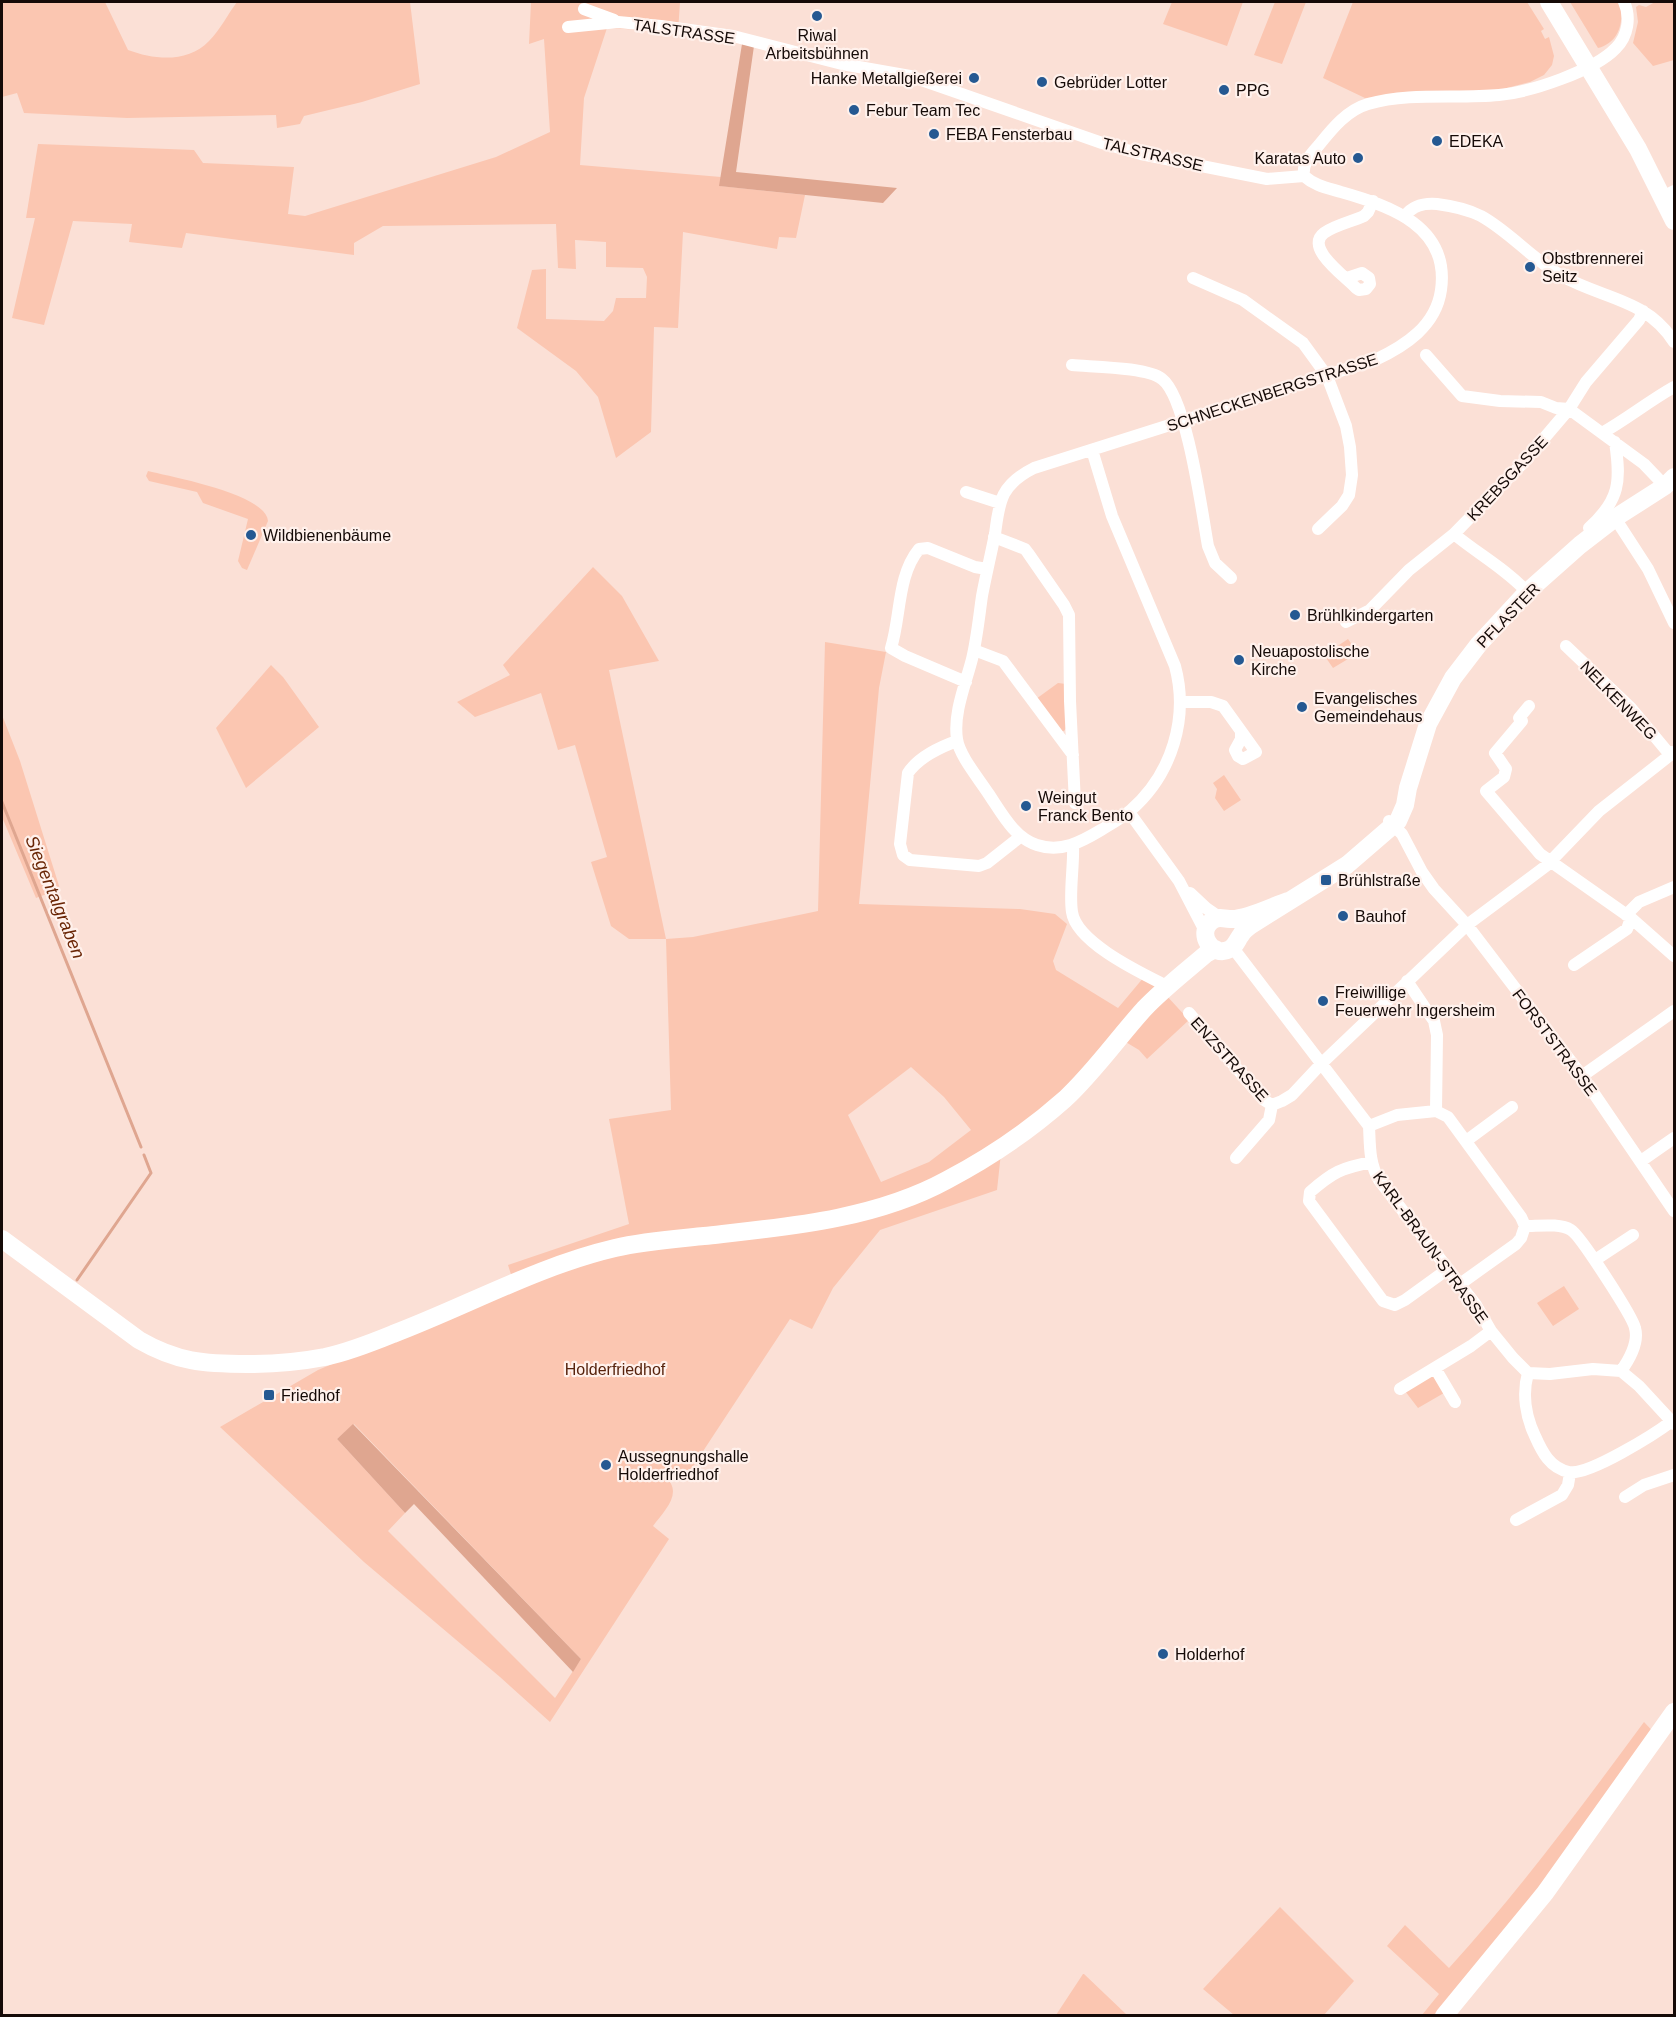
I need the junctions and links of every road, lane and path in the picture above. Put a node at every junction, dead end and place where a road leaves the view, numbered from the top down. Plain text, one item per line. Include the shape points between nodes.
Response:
1 (1549, 2) edge
2 (1624, 2) edge
3 (584, 9) dead end
4 (618, 22) junction
5 (568, 27) dead end
6 (1589, 66) junction
7 (1304, 176) junction
8 (1669, 194) edge
9 (1372, 201) junction
10 (1405, 216) junction
11 (1674, 221) edge
12 (1193, 278) dead end
13 (1347, 279) dead end
14 (1643, 310) junction
15 (1674, 342) edge
16 (1426, 356) dead end
17 (1072, 365) dead end
18 (1327, 376) junction
19 (1674, 387) edge
20 (1569, 409) junction
21 (1184, 421) junction
22 (1602, 434) junction
23 (1615, 442) junction
24 (1092, 450) junction
25 (1671, 482) edge
26 (966, 492) dead end
27 (1000, 503) junction
28 (1614, 518) junction
29 (1318, 529) dead end
30 (1454, 534) junction
31 (994, 537) junction
32 (1580, 545) junction
33 (987, 569) junction
34 (1231, 578) dead end
35 (1527, 592) junction
36 (1346, 622) dead end
37 (1674, 624) edge
38 (1566, 646) dead end
39 (974, 650) junction
40 (966, 682) junction
41 (1180, 702) junction
42 (1529, 706) dead end
43 (1241, 731) dead end
44 (957, 741) junction
45 (1674, 753) edge
46 (1074, 756) junction
47 (1075, 803) dead end
48 (1129, 812) junction
49 (1391, 823) junction
50 (1020, 837) junction
51 (1073, 846) junction
52 (1550, 862) junction
53 (1179, 881) junction
54 (1674, 888) edge
55 (1288, 901) junction
56 (1225, 918) junction
57 (1631, 918) junction
58 (1467, 925) junction
59 (1219, 940) junction
60 (1674, 956) edge
61 (1574, 965) dead end
62 (1407, 981) junction
63 (1161, 983) junction
64 (1144, 1009) junction
65 (1674, 1011) edge
66 (1189, 1013) dead end
67 (1321, 1064) junction
68 (1582, 1076) junction
69 (1272, 1105) junction
70 (1512, 1107) dead end
71 (1436, 1111) junction
72 (1369, 1126) junction
73 (1674, 1138) edge
74 (1466, 1141) junction
75 (1236, 1158) dead end
76 (1641, 1161) junction
77 (1372, 1162) junction
78 (1674, 1210) edge
79 (1525, 1226) junction
80 (1633, 1235) dead end
81 (2, 1239) edge
82 (1595, 1260) junction
83 (1448, 1269) junction
84 (1460, 1284) junction
85 (1491, 1331) junction
86 (1435, 1368) junction
87 (1621, 1371) junction
88 (1528, 1373) junction
89 (1400, 1389) dead end
90 (1455, 1402) dead end
91 (1673, 1423) edge
92 (1570, 1473) junction
93 (1674, 1475) edge
94 (1626, 1497) dead end
95 (1516, 1520) dead end
96 (1674, 1712) edge
97 (1444, 2016) edge

1 - 6 street
2 - 6 street via 1629,18 1621,42
3 - 4 street, TALSTRASSE
4 - 5 street, TALSTRASSE
4 - 7 street, TALSTRASSE via 733,36 842,64 910,76 1141,154 1267,179
6 - 7 street via 1545,85 1510,93 1388,100 1366,105 1324,138 1306,162
6 - 8 street
7 - 9 street, SCHNECKENBERGSTRASSE via 1317,185
8 - 11 street
9 - 10 street, SCHNECKENBERGSTRASSE
9 - 13 street via 1364,216 1322,234 1319,239 1324,256
10 - 14 street via 1416,206 1429,203 1458,207 1481,216 1558,274
10 - 18 street, SCHNECKENBERGSTRASSE via 1424,231 1440,261 1442,286 1434,313 1406,344 1375,360
12 - 18 street via 1243,300 1303,343
14 - 15 street via 1660,322
14 - 20 street, KREBSGASSE
16 - 20 street via 1462,396 1541,402
17 - 21 street via 1140,372 1163,379
18 - 21 street, SCHNECKENBERGSTRASSE
18 - 29 street via 1346,426 1352,475 1349,495
19 - 22 street
20 - 22 street
20 - 30 street, KREBSGASSE
21 - 24 street, SCHNECKENBERGSTRASSE
21 - 34 street via 1208,546 1215,563
22 - 23 street
23 - 25 street
23 - 32 street via 1618,488
24 - 27 street, SCHNECKENBERGSTRASSE via 1023,473
24 - 41 street via 1112,516 1175,666
25 - 28 street, PFLASTER
26 - 27 street
27 - 31 street
28 - 32 street, PFLASTER
28 - 37 street via 1648,568
30 - 35 street
30 - 36 street, KREBSGASSE via 1409,570 1370,610
31 - 33 street
31 - 46 street via 1025,549 1069,615
32 - 35 street, PFLASTER
33 - 39 street
33 - 40 street via 928,548 920,549 907,572 891,648
35 - 49 street, PFLASTER via 1453,678 1428,724 1408,788
38 - 45 street, NELKENWEG via 1631,708 1666,750
39 - 40 street
39 - 46 street via 1003,661
40 - 44 street via 958,712
41 - 43 street via 1223,706
41 - 48 street via 1176,738 1169,758 1152,788
42 - 52 street via 1495,753 1506,769 1504,777 1486,791
44 - 50 street
44 - 50 street via 942,746 908,773 900,844 903,855 910,860 979,866
45 - 52 street, ENZSTRASSE via 1599,811
46 - 47 street
48 - 51 street
48 - 53 street
49 - 55 street, PFLASTER via 1347,866
49 - 58 street, FORSTSTRASSE via 1402,834 1434,889
50 - 51 street via 1052,848
51 - 63 street via 1071,909 1076,926 1099,947
52 - 57 street
52 - 58 street, ENZSTRASSE
53 - 56 street via 1206,908
53 - 59 street
54 - 57 street via 1639,902
55 - 56 street via 1246,916
55 - 59 street
56 - 59 street via 1234,922
56 - 59 street via 1210,922
57 - 60 street
57 - 61 street via 1627,928
58 - 62 street, ENZSTRASSE
58 - 68 street, FORSTSTRASSE
59 - 63 street
59 - 64 street
59 - 67 street
62 - 67 street, ENZSTRASSE
62 - 71 street via 1436,1028
63 - 64 street
64 - 81 street via 1065,1098 999,1150 945,1182 906,1198 832,1219 640,1243 590,1254 326,1357 270,1364 177,1358 139,1340
65 - 68 street
66 - 69 street, ENZSTRASSE
67 - 69 street, ENZSTRASSE via 1292,1095
67 - 72 street
68 - 76 street, FORSTSTRASSE
69 - 75 street, ENZSTRASSE via 1269,1120
70 - 74 street
71 - 72 street via 1397,1115
71 - 74 street via 1448,1117
72 - 77 street, KARL-BRAUN-STRASSE
73 - 76 street
74 - 79 street
76 - 78 street, FORSTSTRASSE
77 - 83 street, KARL-BRAUN-STRASSE via 1379,1180
77 - 83 street via 1330,1174 1310,1192 1309,1201 1383,1301 1395,1305
79 - 82 street via 1572,1230
79 - 84 street via 1516,1244
80 - 82 street
82 - 87 street via 1635,1327 1636,1341
83 - 84 street, KARL-BRAUN-STRASSE
84 - 85 street, KARL-BRAUN-STRASSE
85 - 86 street
85 - 88 street, KARL-BRAUN-STRASSE
86 - 89 street
86 - 90 street
87 - 88 street
87 - 91 street
88 - 92 street via 1524,1385 1532,1430 1548,1461
91 - 92 street via 1585,1470
92 - 95 street via 1562,1495
93 - 94 street via 1644,1485
96 - 97 street via 1545,1893

